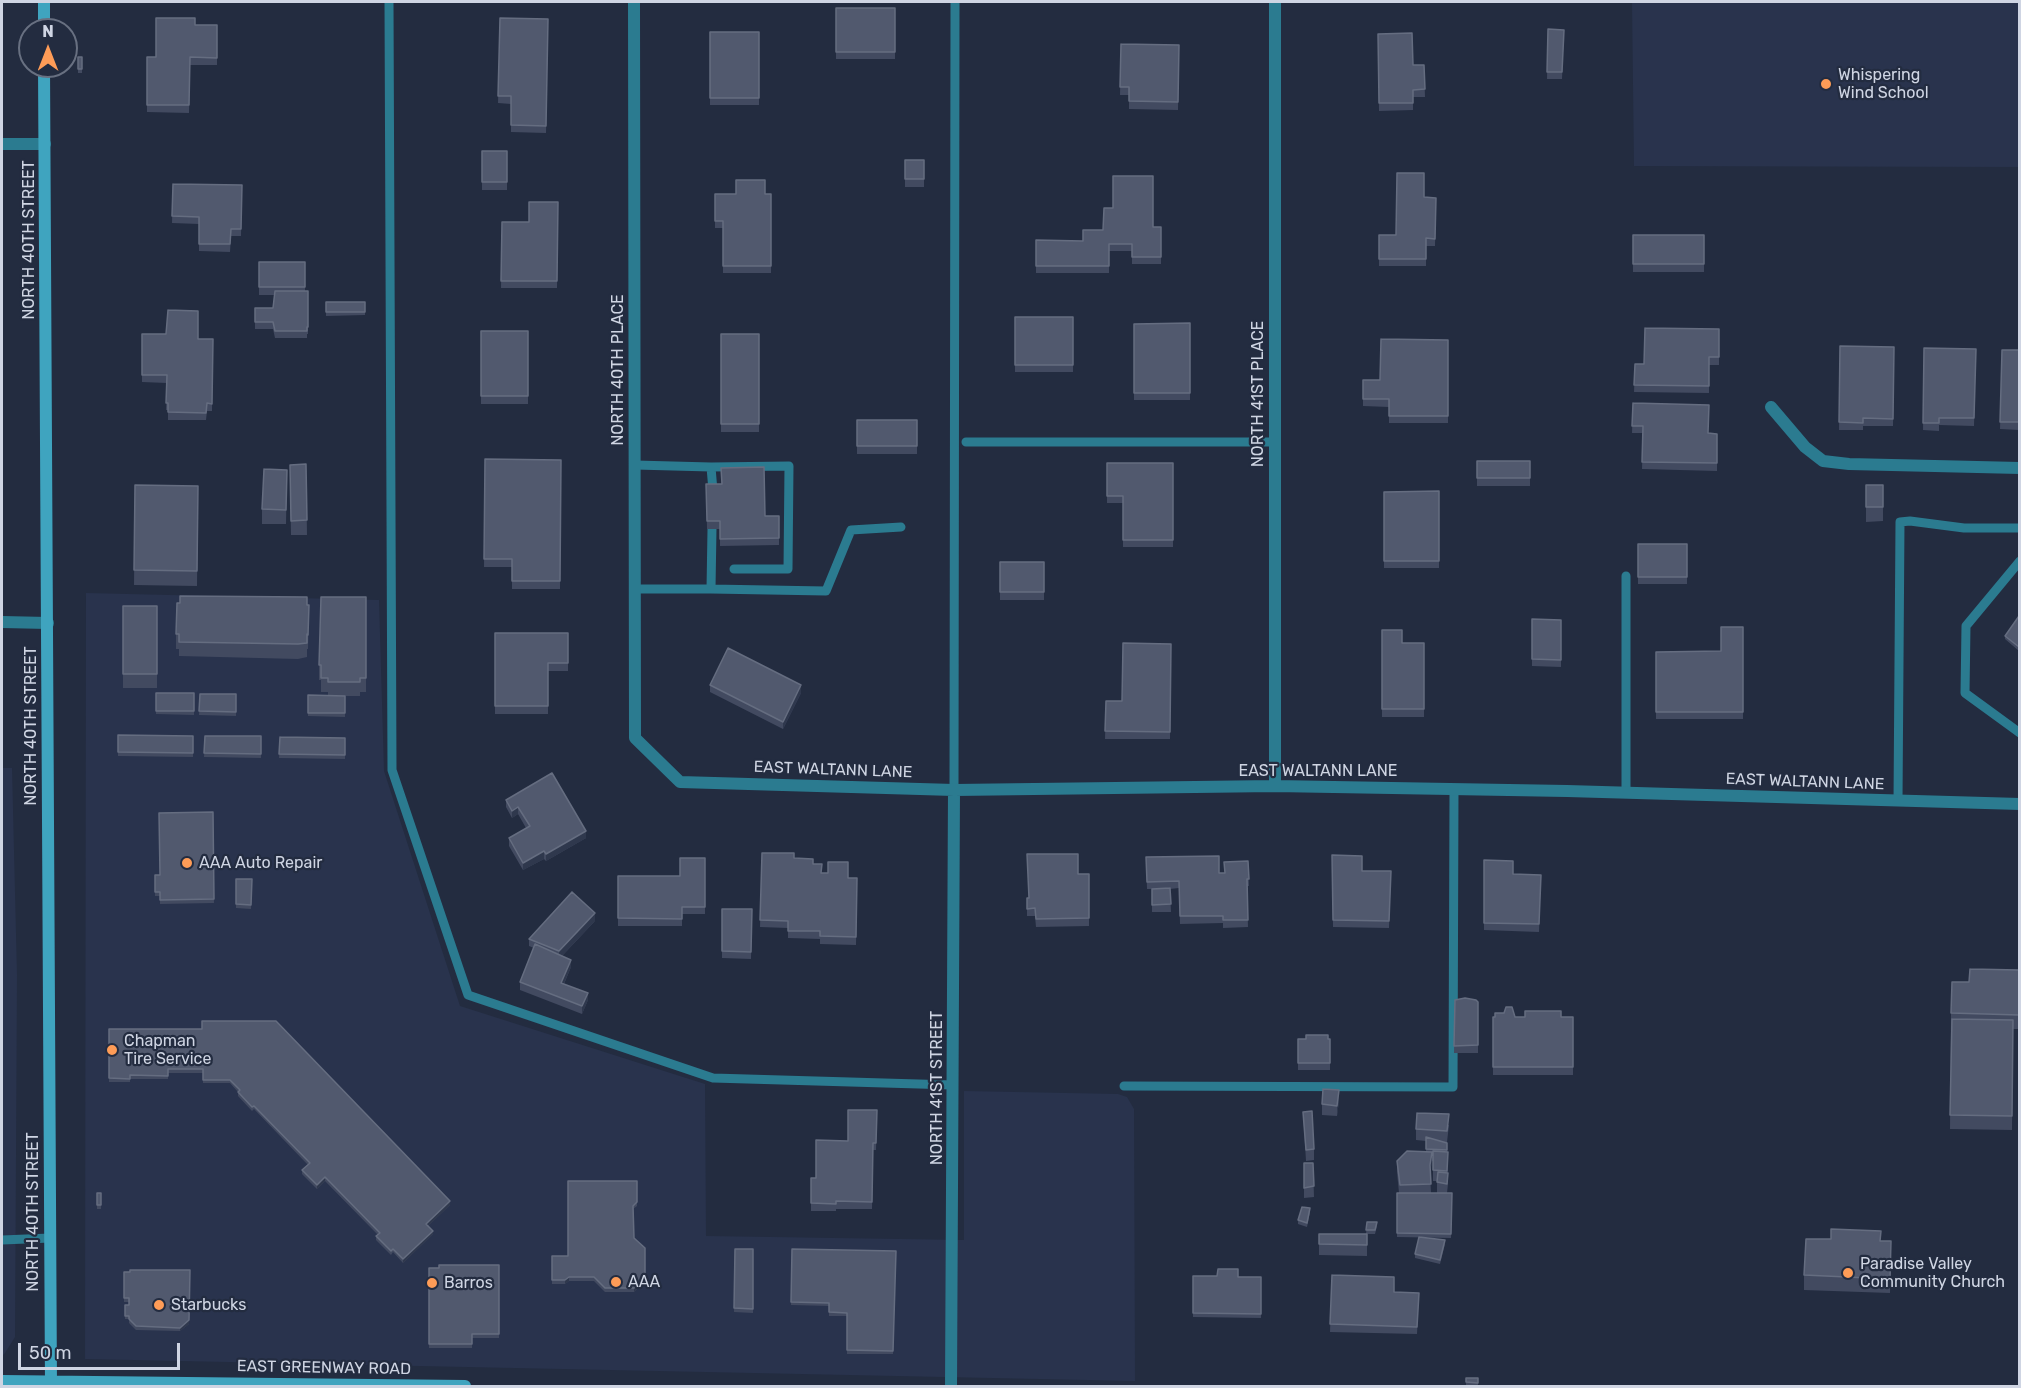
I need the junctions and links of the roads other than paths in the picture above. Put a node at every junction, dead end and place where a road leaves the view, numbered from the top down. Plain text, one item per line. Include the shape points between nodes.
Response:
1 (44, 2) edge
2 (389, 2) edge
3 (634, 2) edge
4 (955, 2) edge
5 (1275, 2) edge
6 (44, 18) edge
7 (44, 78) edge
8 (2, 144) edge
9 (45, 144) junction
10 (1771, 407) dead end
11 (966, 442) dead end
12 (1275, 442) junction
13 (635, 465) junction
14 (711, 467) junction
15 (2019, 468) edge
16 (713, 491) edge
17 (901, 526) dead end
18 (2019, 528) edge
19 (712, 529) edge
20 (2019, 561) edge
21 (734, 569) dead end
22 (1626, 576) dead end
23 (635, 589) junction
24 (711, 589) junction
25 (2, 622) edge
26 (48, 623) junction
27 (2019, 733) edge
28 (635, 738) joint
29 (1275, 786) junction
30 (1454, 789) junction
31 (954, 790) junction
32 (1626, 793) junction
33 (1898, 801) junction
34 (2019, 804) edge
35 (953, 1085) junction
36 (1124, 1086) dead end
37 (50, 1238) junction
38 (2, 1240) edge
39 (2, 1380) edge
40 (51, 1384) edge
41 (465, 1386) edge
42 (951, 1386) edge

1 - 6 main road
2 - 35 lane via 392,770 468,994 713,1078
3 - 13 street, NORTH 40TH PLACE
4 - 31 lane
5 - 12 street, NORTH 41ST PLACE
7 - 9 main road, NORTH 40TH STREET
8 - 9 street
9 - 26 main road, NORTH 40TH STREET
10 - 15 street via 1805,447 1823,461
11 - 12 lane
12 - 29 street, NORTH 41ST PLACE
13 - 14 lane
13 - 23 street, NORTH 40TH PLACE
14 - 16 lane
14 - 21 lane via 789,466 788,569
17 - 24 lane via 851,530 826,591
18 - 33 lane via 1900,522
19 - 24 lane
20 - 27 lane via 1966,626 1965,693
22 - 32 lane
23 - 24 lane
23 - 28 street, NORTH 40TH PLACE
25 - 26 street
26 - 37 main road, NORTH 40TH STREET
28 - 31 street, EAST WALTANN LANE via 680,782
29 - 30 street, EAST WALTANN LANE
29 - 31 street, EAST WALTANN LANE
30 - 32 street, EAST WALTANN LANE
30 - 36 lane via 1452,1087
31 - 35 street, NORTH 41ST STREET
32 - 33 street, EAST WALTANN LANE
33 - 34 street, EAST WALTANN LANE
35 - 42 street, NORTH 41ST STREET
37 - 38 lane
37 - 40 main road, NORTH 40TH STREET
39 - 40 main road, EAST GREENWAY ROAD
40 - 41 main road, EAST GREENWAY ROAD

